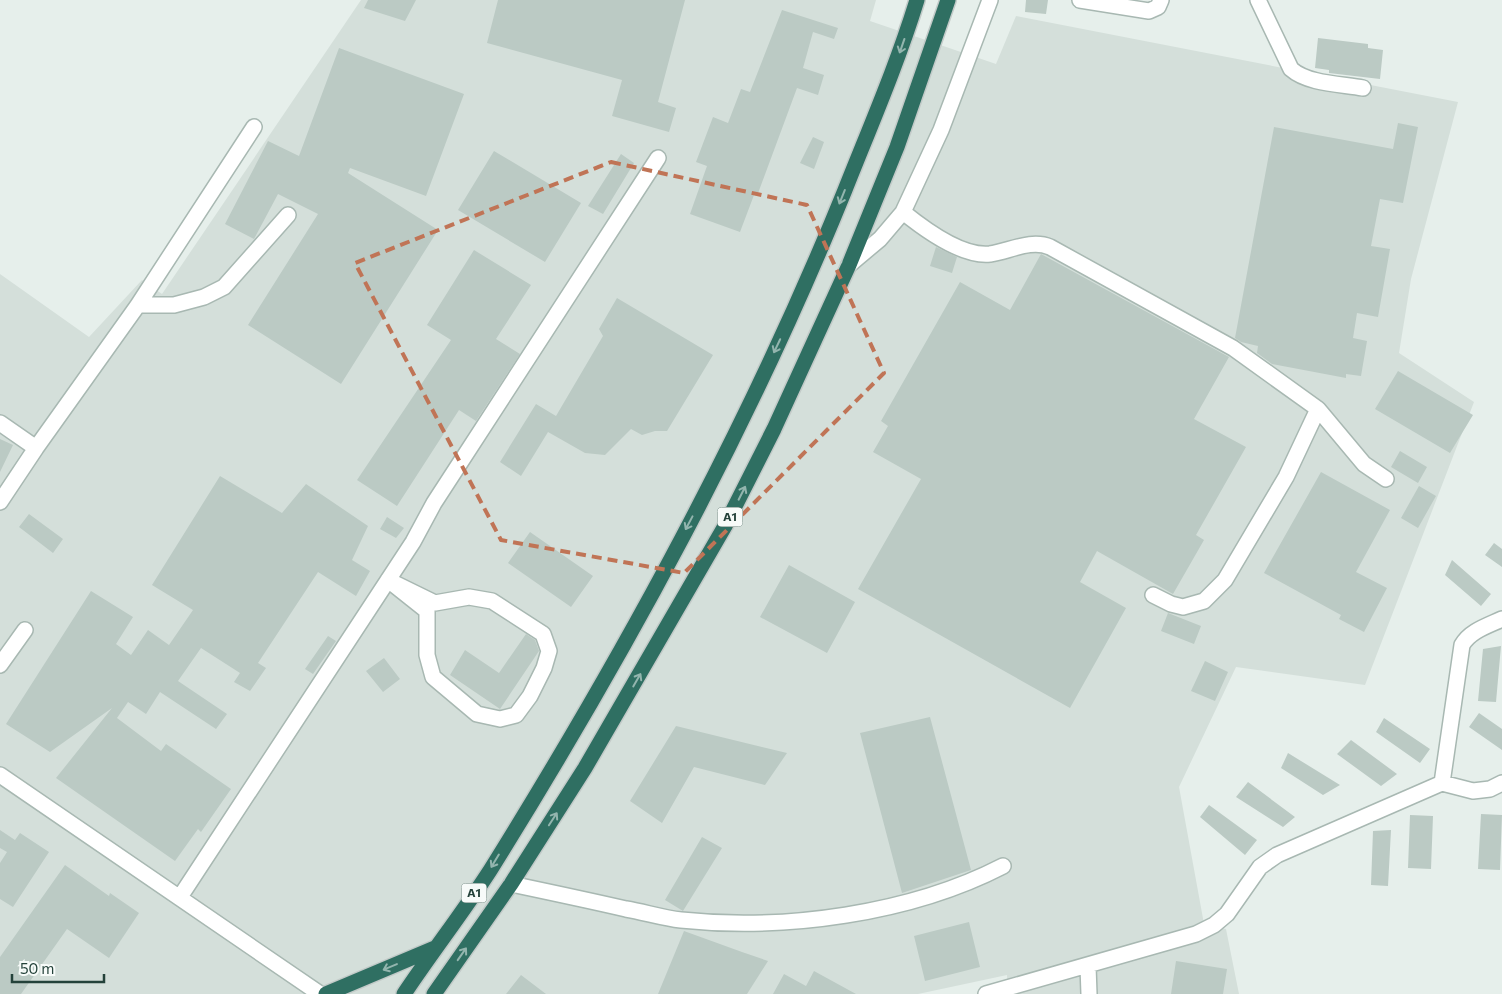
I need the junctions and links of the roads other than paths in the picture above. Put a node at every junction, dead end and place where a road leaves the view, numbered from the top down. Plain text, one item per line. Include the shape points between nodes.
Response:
1 (917, 0) edge
2 (948, 0) edge
3 (990, 0) edge
4 (1080, 0) edge
5 (1161, 0) edge
6 (1258, 0) edge
7 (1363, 88) dead end
8 (254, 127) dead end
9 (658, 158) dead end
10 (904, 212) junction
11 (288, 215) dead end
12 (849, 265) junction
13 (138, 305) junction
14 (1318, 409) junction
15 (0, 423) edge
16 (36, 448) junction
17 (1386, 479) dead end
18 (0, 502) edge
19 (388, 580) junction
20 (1153, 595) dead end
21 (1502, 619) edge
22 (25, 630) dead end
23 (0, 665) edge
24 (0, 775) edge
25 (1442, 783) junction
26 (1502, 784) edge
27 (1003, 866) dead end
28 (510, 884) junction
29 (180, 897) junction
30 (435, 948) junction
31 (1088, 966) junction
32 (320, 994) edge
33 (326, 994) edge
34 (404, 994) edge
35 (434, 994) edge
36 (986, 994) edge
37 (1089, 994) edge

1 -> 30 highway, A1 via 902,47 808,280 734,436 623,649 489,871
2 - 12 highway, A1 via 897,147
3 - 10 street via 941,130
4 - 5 street via 1150,11 1158,7
6 - 7 street via 1291,69 1298,75
8 - 13 street
9 - 19 street via 439,495
10 - 12 street
10 - 14 street via 933,236 958,248 988,254 1030,245 1050,247 1234,348
11 - 13 street via 224,287 204,297 174,305
28 -> 12 highway, A1 via 585,768 725,526 774,429
13 - 16 street
14 - 17 street via 1364,464
14 - 20 street via 1286,477 1225,580 1204,601 1183,607
15 - 16 street
16 - 18 street
19 - 19 street via 435,602 469,597 492,601 543,634 550,652 530,696 516,715 500,719 477,714 434,676 427,655 427,611
19 - 29 street
21 - 25 street via 1466,637 1462,645
22 - 23 street
24 - 29 street
25 - 26 street via 1472,791
25 - 31 street via 1277,854 1260,867 1227,914 1214,925 1196,934
27 - 28 street via 979,878 915,899 858,913 793,923 679,920
35 -> 28 highway, A1
29 - 32 street
30 -> 33 highway
30 - 34 highway, A1
31 - 36 street
31 - 37 street

